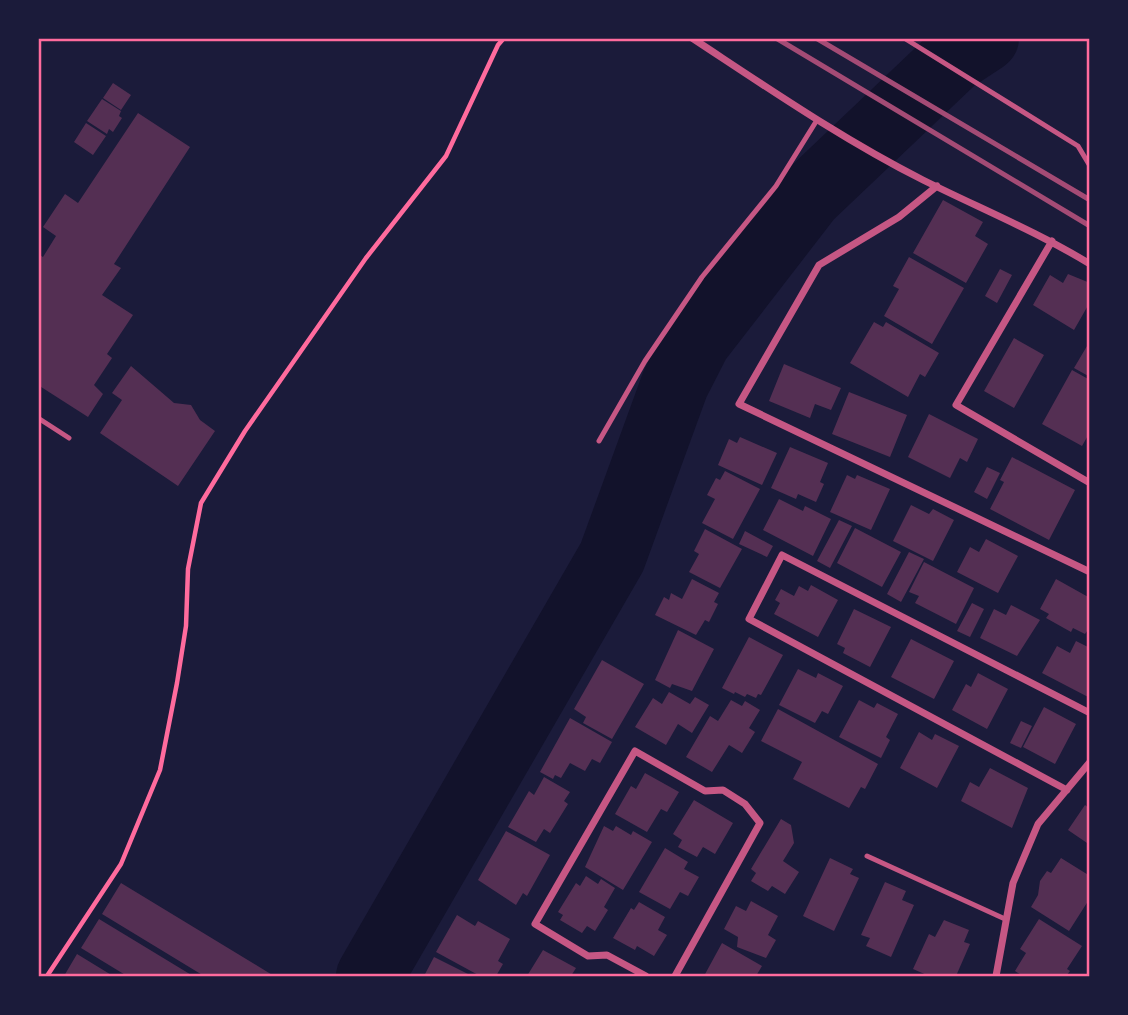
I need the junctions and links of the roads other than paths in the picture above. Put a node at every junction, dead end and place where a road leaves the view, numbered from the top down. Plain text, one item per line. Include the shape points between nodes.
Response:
1 (692, 38) edge
2 (904, 38) edge
3 (817, 120) junction
4 (1090, 166) edge
5 (937, 186) junction
6 (1052, 241) junction
7 (1090, 264) edge
8 (38, 418) edge
9 (69, 438) dead end
10 (599, 440) dead end
11 (1090, 483) edge
12 (1090, 572) edge
13 (1090, 713) edge
14 (1090, 762) edge
15 (1067, 790) junction
16 (867, 856) dead end
17 (1004, 919) junction
18 (646, 976) edge
19 (676, 976) edge
20 (996, 976) edge

1 - 3 street
2 - 4 lane via 1078,146
3 - 5 street
3 - 10 lane via 776,186 702,277
5 - 6 street
5 - 12 street via 899,217 819,265 739,404
6 - 7 street
6 - 11 street via 956,405
8 - 9 lane
13 - 15 street via 782,555 749,619
14 - 15 street
15 - 17 street via 1038,824 1013,883
16 - 17 lane
17 - 20 street
18 - 19 street via 607,955 588,956 534,924 635,751 705,791 723,790 745,804 760,823

